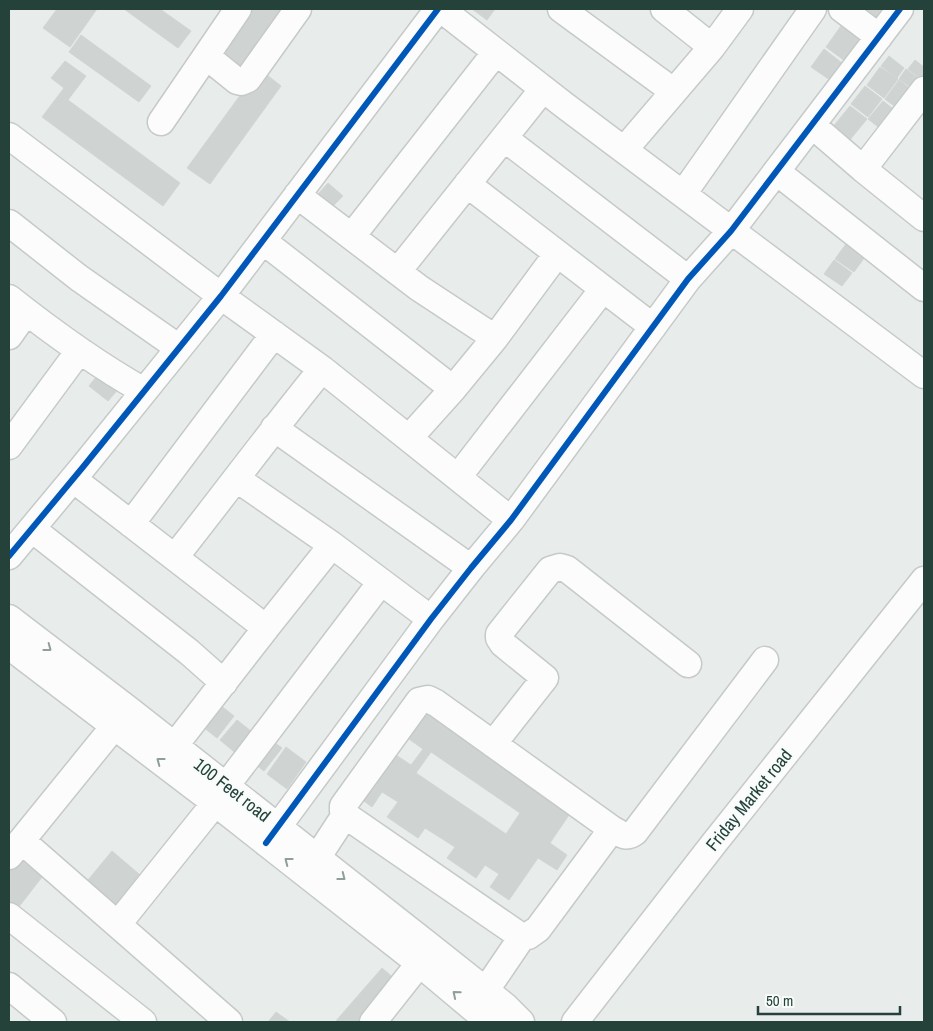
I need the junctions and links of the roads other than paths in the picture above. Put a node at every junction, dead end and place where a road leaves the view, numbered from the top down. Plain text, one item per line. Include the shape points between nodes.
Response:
1 (238, 9) edge
2 (298, 9) edge
3 (439, 9) edge
4 (561, 9) edge
5 (664, 9) edge
6 (740, 9) edge
7 (812, 9) edge
8 (842, 9) edge
9 (900, 9) edge
10 (879, 37) junction
11 (712, 47) junction
12 (496, 52) junction
13 (206, 56) junction
14 (543, 89) junction
15 (924, 90) edge
16 (673, 91) junction
17 (161, 122) dead end
18 (812, 124) junction
19 (504, 138) junction
20 (12, 144) edge
21 (624, 150) junction
22 (862, 169) junction
23 (777, 172) junction
24 (467, 184) junction
25 (683, 194) junction
26 (297, 195) junction
27 (920, 206) edge
28 (9, 223) edge
29 (732, 231) junction
30 (352, 236) junction
31 (263, 240) junction
32 (557, 254) junction
33 (398, 271) junction
34 (688, 278) junction
35 (924, 288) edge
36 (603, 289) junction
37 (221, 296) junction
38 (18, 305) edge
39 (653, 327) junction
40 (274, 334) junction
41 (9, 336) edge
42 (495, 338) junction
43 (179, 348) junction
44 (79, 350) junction
45 (322, 369) junction
46 (924, 375) edge
47 (454, 389) junction
48 (144, 391) junction
49 (274, 428) junction
50 (409, 438) junction
51 (9, 446) edge
52 (458, 477) junction
53 (73, 479) junction
54 (237, 479) junction
55 (511, 520) junction
56 (131, 524) junction
57 (32, 529) junction
58 (332, 545) junction
59 (9, 556) edge
60 (175, 557) junction
61 (471, 568) junction
62 (924, 580) edge
63 (380, 582) junction
64 (9, 618) edge
65 (431, 619) junction
66 (266, 628) junction
67 (9, 646) edge
68 (765, 660) dead end
69 (688, 664) dead end
70 (224, 683) junction
71 (121, 717) junction
72 (493, 744) junction
73 (175, 745) junction
74 (221, 794) junction
75 (345, 815) junction
76 (612, 829) junction
77 (272, 835) junction
78 (16, 848) edge
79 (317, 858) junction
80 (9, 916) edge
81 (118, 924) junction
82 (522, 936) junction
83 (426, 956) junction
84 (9, 986) edge
85 (486, 990) junction
86 (53, 1022) edge
87 (142, 1022) edge
88 (229, 1022) edge
89 (373, 1022) edge
90 (496, 1022) edge
91 (521, 1022) edge
92 (576, 1022) edge

1 - 13 street
2 - 13 street via 248,79 237,81
3 - 12 street
3 - 26 street
4 - 16 street
5 - 11 street
6 - 11 street
7 - 25 street
8 - 10 street
9 - 10 street
10 - 18 street
11 - 16 street
12 - 14 street
12 - 30 street
13 - 17 street
14 - 19 street
14 - 21 street
15 - 22 street
16 - 21 street
18 - 22 street
18 - 23 street
19 - 24 street
19 - 34 street
20 - 37 street
21 - 25 street
22 - 27 street
23 - 29 street
23 - 35 street
24 - 32 street
24 - 33 street
25 - 29 street
26 - 30 street
26 - 31 street
28 - 43 street via 79,278
29 - 34 street
29 - 46 street
30 - 33 street
31 - 37 street
31 - 47 street
32 - 36 street
32 - 42 street
33 - 42 street
34 - 39 street
36 - 39 street
36 - 52 street
37 - 40 street
37 - 43 street
38 - 41 street
38 - 44 street
39 - 55 street
40 - 45 street
40 - 56 street
42 - 47 street
43 - 48 street
44 - 48 street
44 - 51 street
45 - 49 street
45 - 50 street
47 - 50 street
48 - 53 street
49 - 54 street
49 - 61 street
50 - 52 street
52 - 55 street
53 - 56 street
53 - 57 street
54 - 58 street
54 - 60 street
55 - 61 street
56 - 60 street
57 - 59 street
57 - 70 street
58 - 63 street
58 - 66 street
60 - 66 street
61 - 65 street
62 - 92 street, Friday Market road
63 - 65 street
63 - 74 street
64 -> 71 street, 100 Feet road
65 - 77 street
66 - 70 street
67 - 71 street, 100 Feet road
68 - 76 street via 635,832 625,837
69 - 72 street via 567,569 554,568 499,634 503,644 544,678
70 - 73 street
71 - 73 street, 100 Feet road
74 -> 71 street, 100 Feet road
71 - 78 street
72 - 75 street via 432,700 419,701 343,806
72 - 76 street
73 - 74 street, 100 Feet road
74 - 77 street, 100 Feet road
74 - 81 street
75 - 79 street
75 - 82 street
76 - 82 street via 538,929
77 - 79 street, 100 Feet road
83 -> 77 street, 100 Feet road
78 - 81 street
79 -> 83 street, 100 Feet road
80 - 87 street
81 - 88 street
82 - 85 street
83 - 85 street, 100 Feet road
83 - 89 street
90 -> 83 street, 100 Feet road via 480,1014
84 - 86 street
85 - 91 street, 100 Feet road

